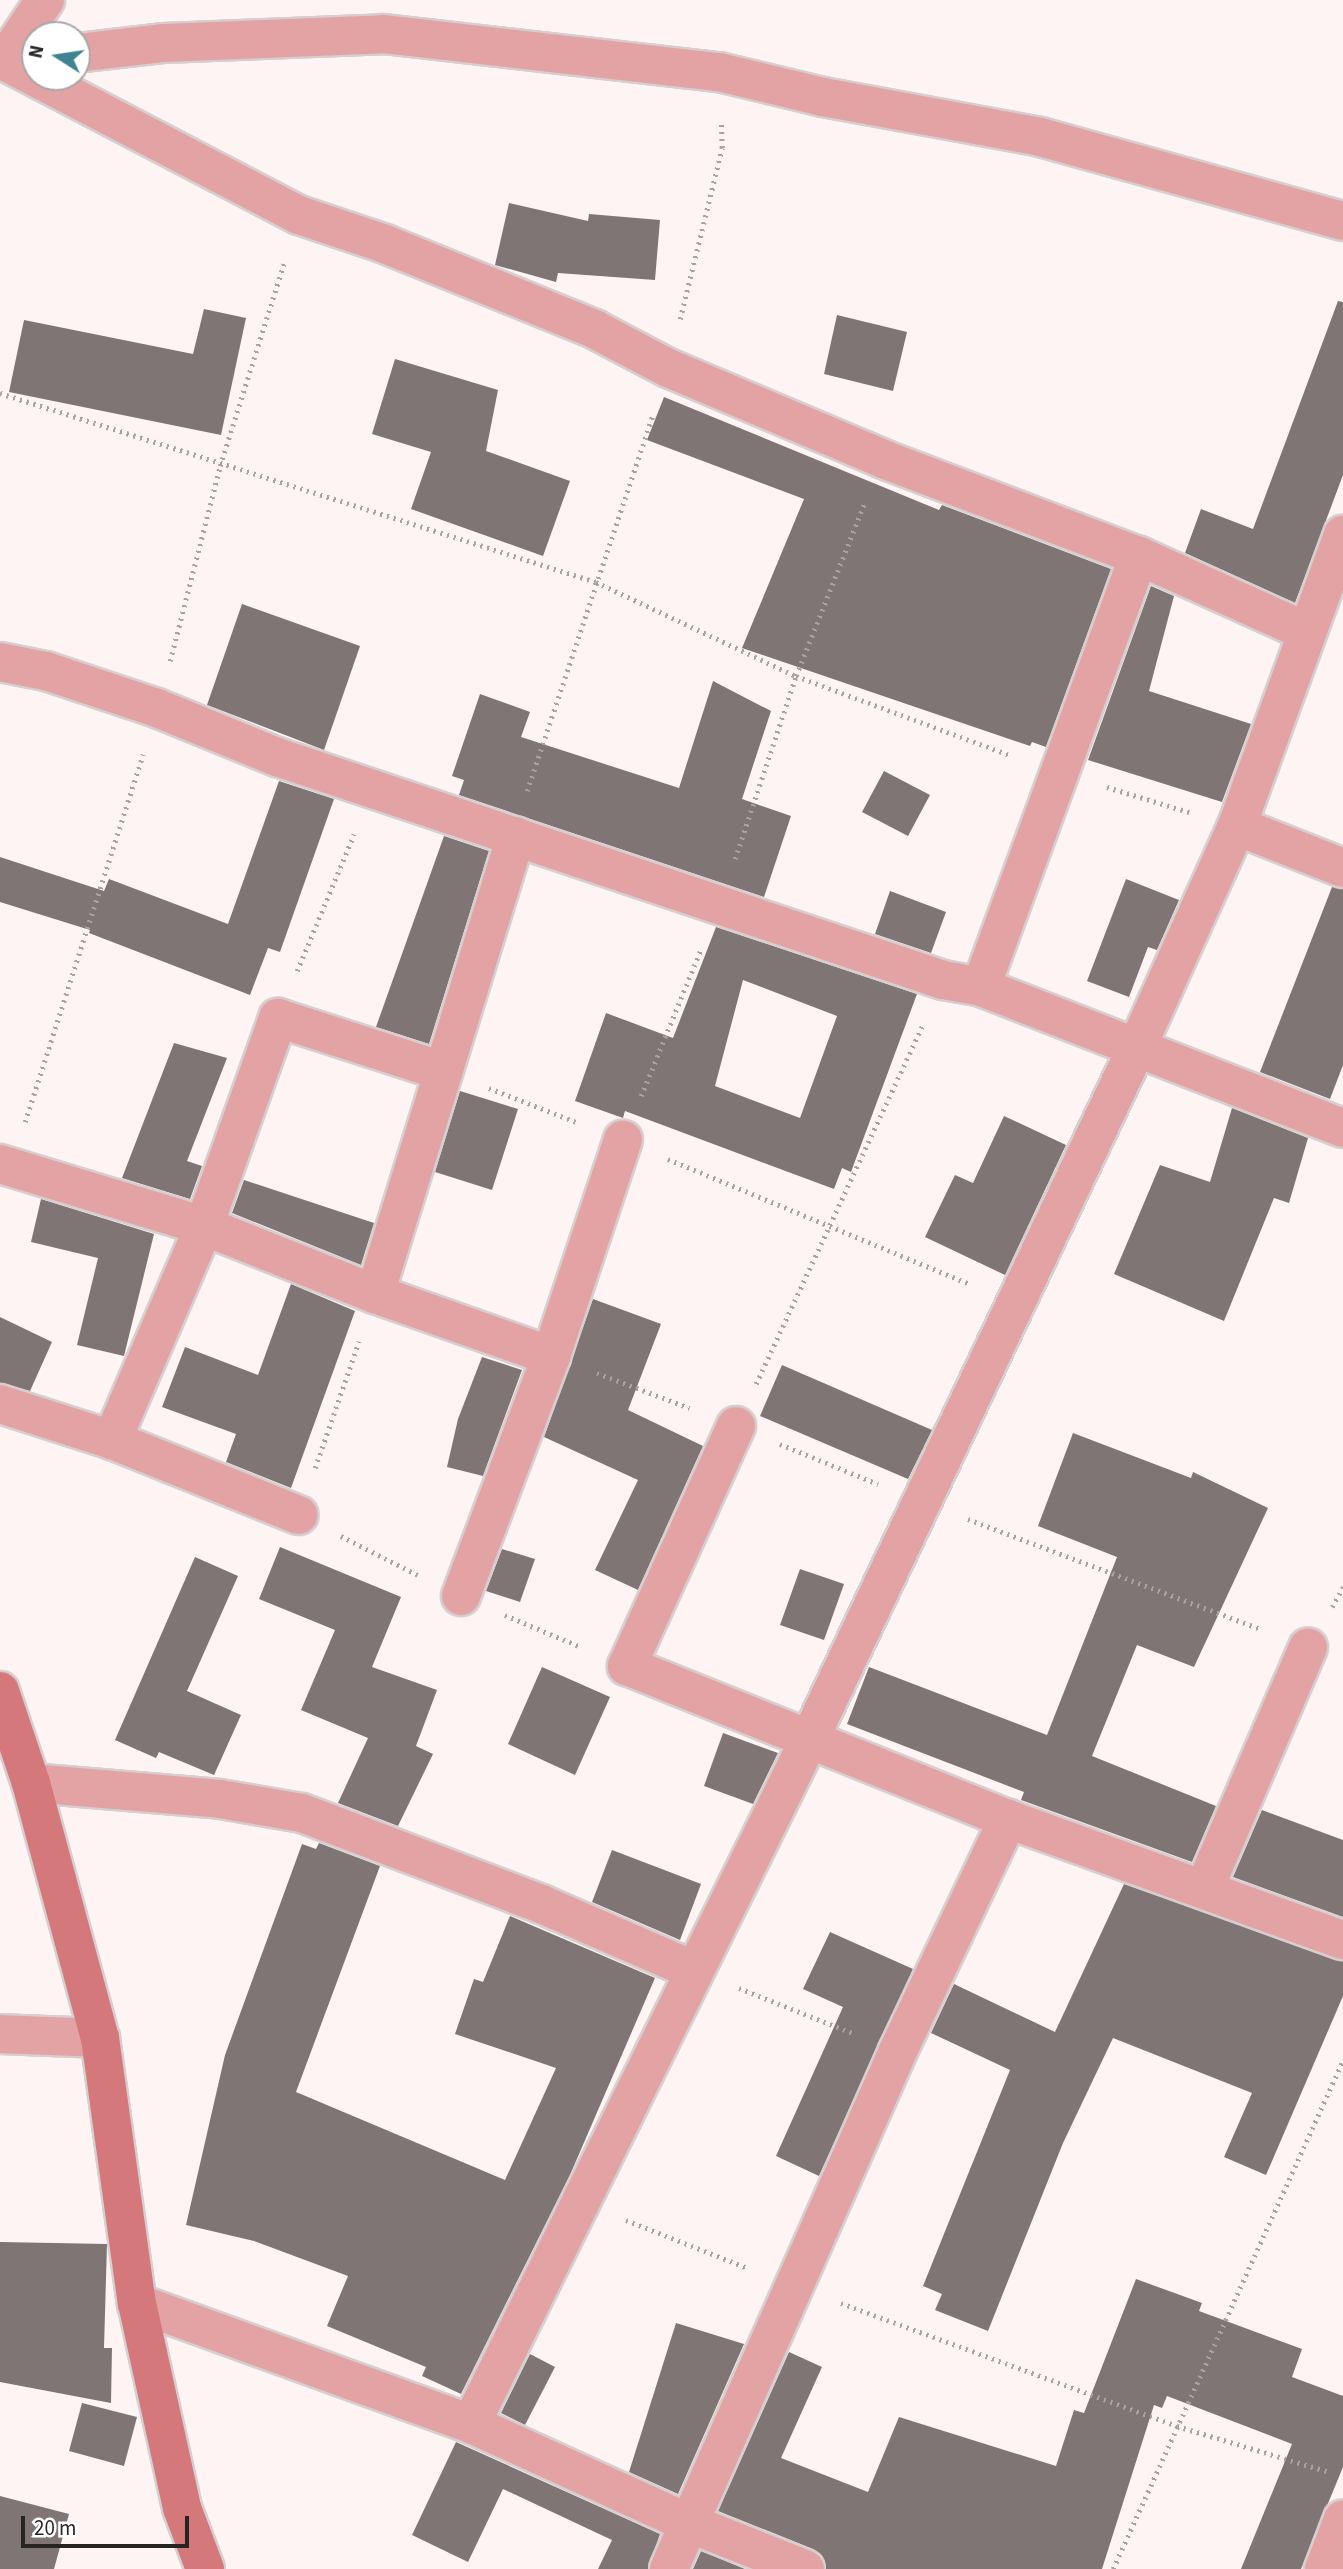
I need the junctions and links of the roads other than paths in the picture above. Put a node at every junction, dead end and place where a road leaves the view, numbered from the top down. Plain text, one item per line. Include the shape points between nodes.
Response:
1 (45, 0) edge
2 (91, 51) edge
3 (13, 60) edge
4 (1343, 221) edge
5 (1343, 535) edge
6 (1139, 556) junction
7 (1305, 631) junction
8 (0, 662) edge
9 (1237, 826) junction
10 (516, 836) junction
11 (1343, 868) edge
12 (981, 987) junction
13 (1137, 1046) junction
14 (442, 1071) junction
15 (1343, 1128) edge
16 (623, 1140) road end
17 (0, 1164) edge
18 (204, 1226) junction
19 (375, 1294) junction
20 (551, 1356) junction
21 (0, 1404) edge
22 (736, 1426) road end
23 (112, 1440) junction
24 (299, 1515) road end
25 (461, 1596) dead end
26 (1308, 1647) road end
27 (0, 1691) edge
28 (811, 1736) junction
29 (31, 1783) junction
30 (1008, 1819) junction
31 (1204, 1889) junction
32 (1343, 1940) edge
33 (693, 1970) junction
34 (0, 2034) edge
35 (100, 2038) junction
36 (138, 2303) junction
37 (471, 2424) junction
38 (1343, 2519) edge
39 (686, 2522) junction
40 (205, 2569) edge
41 (669, 2569) edge
42 (805, 2569) edge
43 (1324, 2569) edge

1 - 3 street
2 - 4 street via 164,43 384,34 719,72 823,97 1040,137
3 - 6 street via 299,215 385,244 594,328 668,368 883,459
5 - 7 street
6 - 7 street
6 - 12 street via 1063,774
7 - 9 street
8 - 10 street via 46,671 158,708 277,757
9 - 11 street
9 - 13 street
10 - 12 street via 943,980
10 - 14 street
12 - 13 street
13 - 15 street
13 - 28 street
14 - 18 street via 278,1017
14 - 19 street
16 - 20 street
17 - 18 street
18 - 19 street
18 - 23 street
19 - 20 street
20 - 25 street
21 - 23 street
22 - 28 street via 627,1666
23 - 24 street
26 - 31 street
27 - 29 main road
28 - 30 street
28 - 33 street
29 - 33 street via 220,1799 302,1813 541,1904
29 - 35 main road
30 - 31 street
30 - 39 street via 898,2050
31 - 32 street
33 - 37 street
34 - 35 street
35 - 36 main road
36 - 37 street
36 - 40 main road via 182,2508
37 - 39 street
38 - 43 street
39 - 41 street
39 - 42 street

